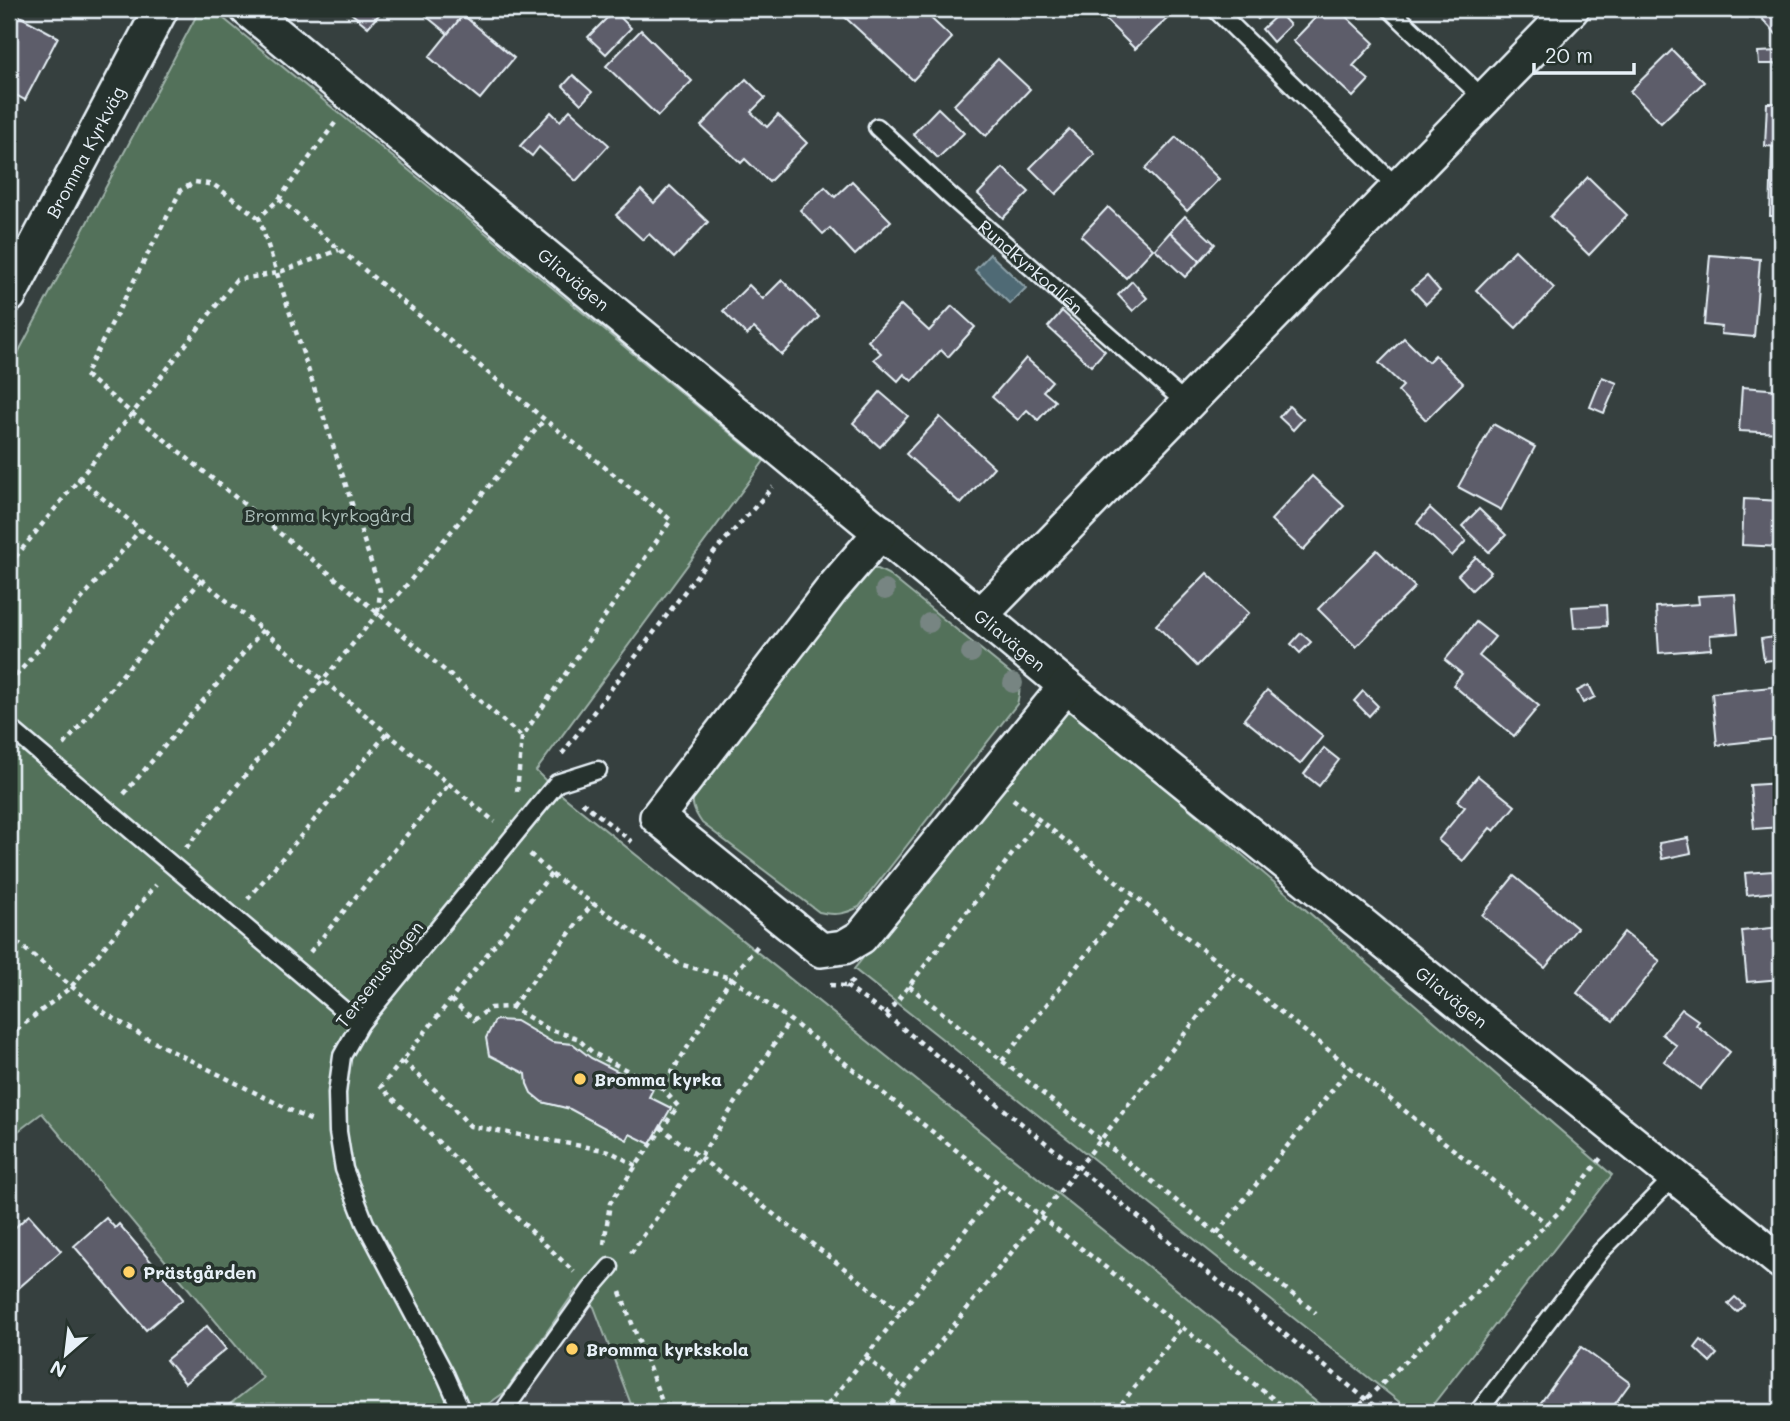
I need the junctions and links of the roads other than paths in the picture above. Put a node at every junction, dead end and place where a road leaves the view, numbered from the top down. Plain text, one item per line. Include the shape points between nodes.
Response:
1 (161, 9) edge
2 (247, 9) edge
3 (1215, 9) edge
4 (1390, 9) edge
5 (1572, 9) edge
6 (1485, 99) junction
7 (877, 127) dead end
8 (1398, 188) junction
9 (9, 296) edge
10 (1187, 404) junction
11 (881, 532) junction
12 (980, 616) junction
13 (1066, 686) junction
14 (9, 727) edge
15 (598, 769) dead end
16 (360, 1024) junction
17 (1675, 1176) junction
18 (1781, 1262) edge
19 (610, 1267) road end
20 (462, 1412) edge
21 (503, 1412) edge
22 (1478, 1412) edge

1 - 9 street, Bromma Kyrkväg
2 - 11 street, Gliavägen
3 - 8 lane
4 - 6 lane
5 - 6 street
6 - 8 street
7 - 10 lane, Rundkyrkoallén
8 - 10 street
10 - 12 street
11 - 12 street, Gliavägen
11 - 13 street via 657,817 821,950 844,947 861,937
12 - 13 street, Gliavägen
13 - 17 street, Gliavägen
14 - 16 lane
15 - 16 lane, Terserusvägen via 557,783
16 - 20 lane, Terserusvägen via 342,1056 337,1093 344,1169 365,1223
17 - 18 street, Gliavägen
17 - 22 lane via 1601,1251
19 - 21 lane

